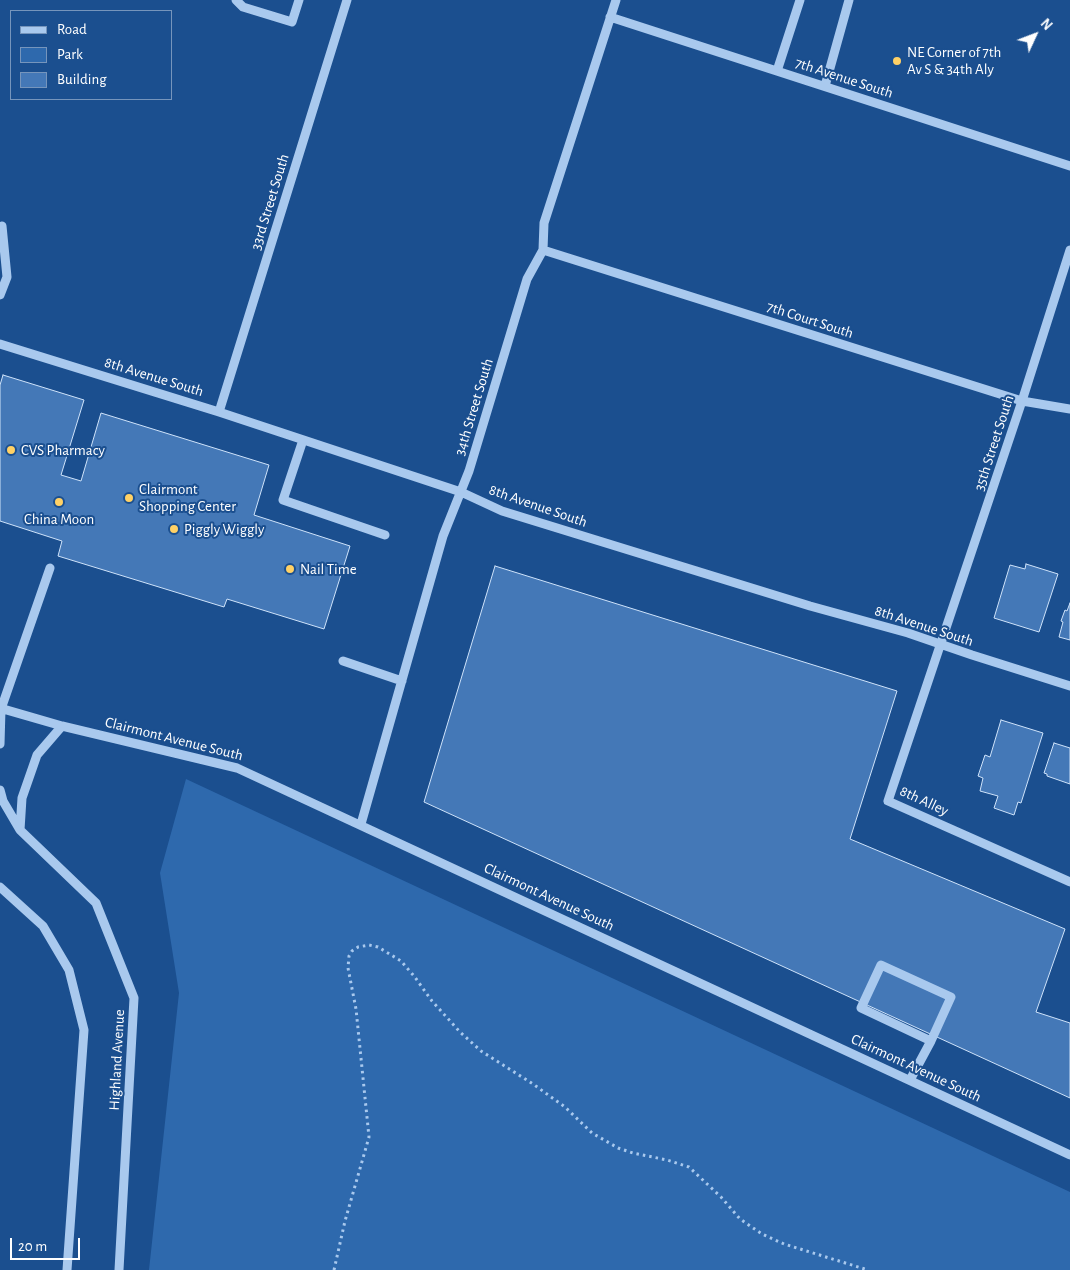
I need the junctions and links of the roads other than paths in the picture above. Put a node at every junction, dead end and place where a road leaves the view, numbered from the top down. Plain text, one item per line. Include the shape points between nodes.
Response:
1 (236, 0) edge
2 (300, 0) edge
3 (347, 0) edge
4 (616, 0) edge
5 (800, 0) edge
6 (849, 0) edge
7 (610, 17) junction
8 (777, 71) junction
9 (825, 86) junction
10 (1070, 166) edge
11 (2, 226) dead end
12 (544, 250) junction
13 (1070, 250) edge
14 (0, 295) edge
15 (0, 344) edge
16 (1022, 401) junction
17 (1070, 409) edge
18 (219, 412) junction
19 (303, 440) junction
20 (460, 492) junction
21 (385, 535) dead end
22 (50, 568) dead end
23 (941, 645) junction
24 (343, 661) dead end
25 (402, 681) junction
26 (1070, 686) edge
27 (1, 708) edge
28 (62, 726) junction
29 (0, 744) edge
30 (0, 790) edge
31 (361, 824) junction
32 (20, 830) junction
33 (1070, 882) edge
34 (0, 887) edge
35 (932, 1041) junction
36 (910, 1080) junction
37 (1070, 1155) edge
38 (67, 1270) edge
39 (119, 1270) edge

1 - 2 street via 242,7 292,22
3 - 18 street, 33rd Street South
4 - 7 street
5 - 8 street
6 - 9 street
7 - 8 street, 7th Avenue South
7 - 12 street via 544,223
8 - 9 street, 7th Avenue South
9 - 10 street, 7th Avenue South
11 - 14 street via 7,276
12 - 16 street, 7th Court South
12 - 20 street, 34th Street South via 527,279
13 - 16 street, 35th Street South
15 - 18 street, 8th Avenue South
16 - 17 street, 7th Court South
16 - 23 street, 35th Street South
18 - 19 street, 8th Avenue South
19 - 20 street, 8th Avenue South
19 - 21 street via 283,500
20 - 23 street, 8th Avenue South via 502,512
20 - 25 street, 34th Street South via 443,536
22 - 27 street
23 - 26 street, 8th Avenue South
23 - 33 street, 8th Alley via 888,801
24 - 25 street
25 - 31 street, 34th Street South
27 - 28 street, Clairmont Avenue South
27 - 29 street
28 - 31 street, Clairmont Avenue South via 237,768
28 - 32 street via 36,755 22,798
30 - 32 street, Highland Avenue
31 - 36 street, Clairmont Avenue South
32 - 39 street, Highland Avenue via 96,904 134,998
34 - 38 street via 43,926 70,970 84,1030
35 - 35 street via 951,997 881,965 861,1008
35 - 36 street
36 - 37 street, Clairmont Avenue South

